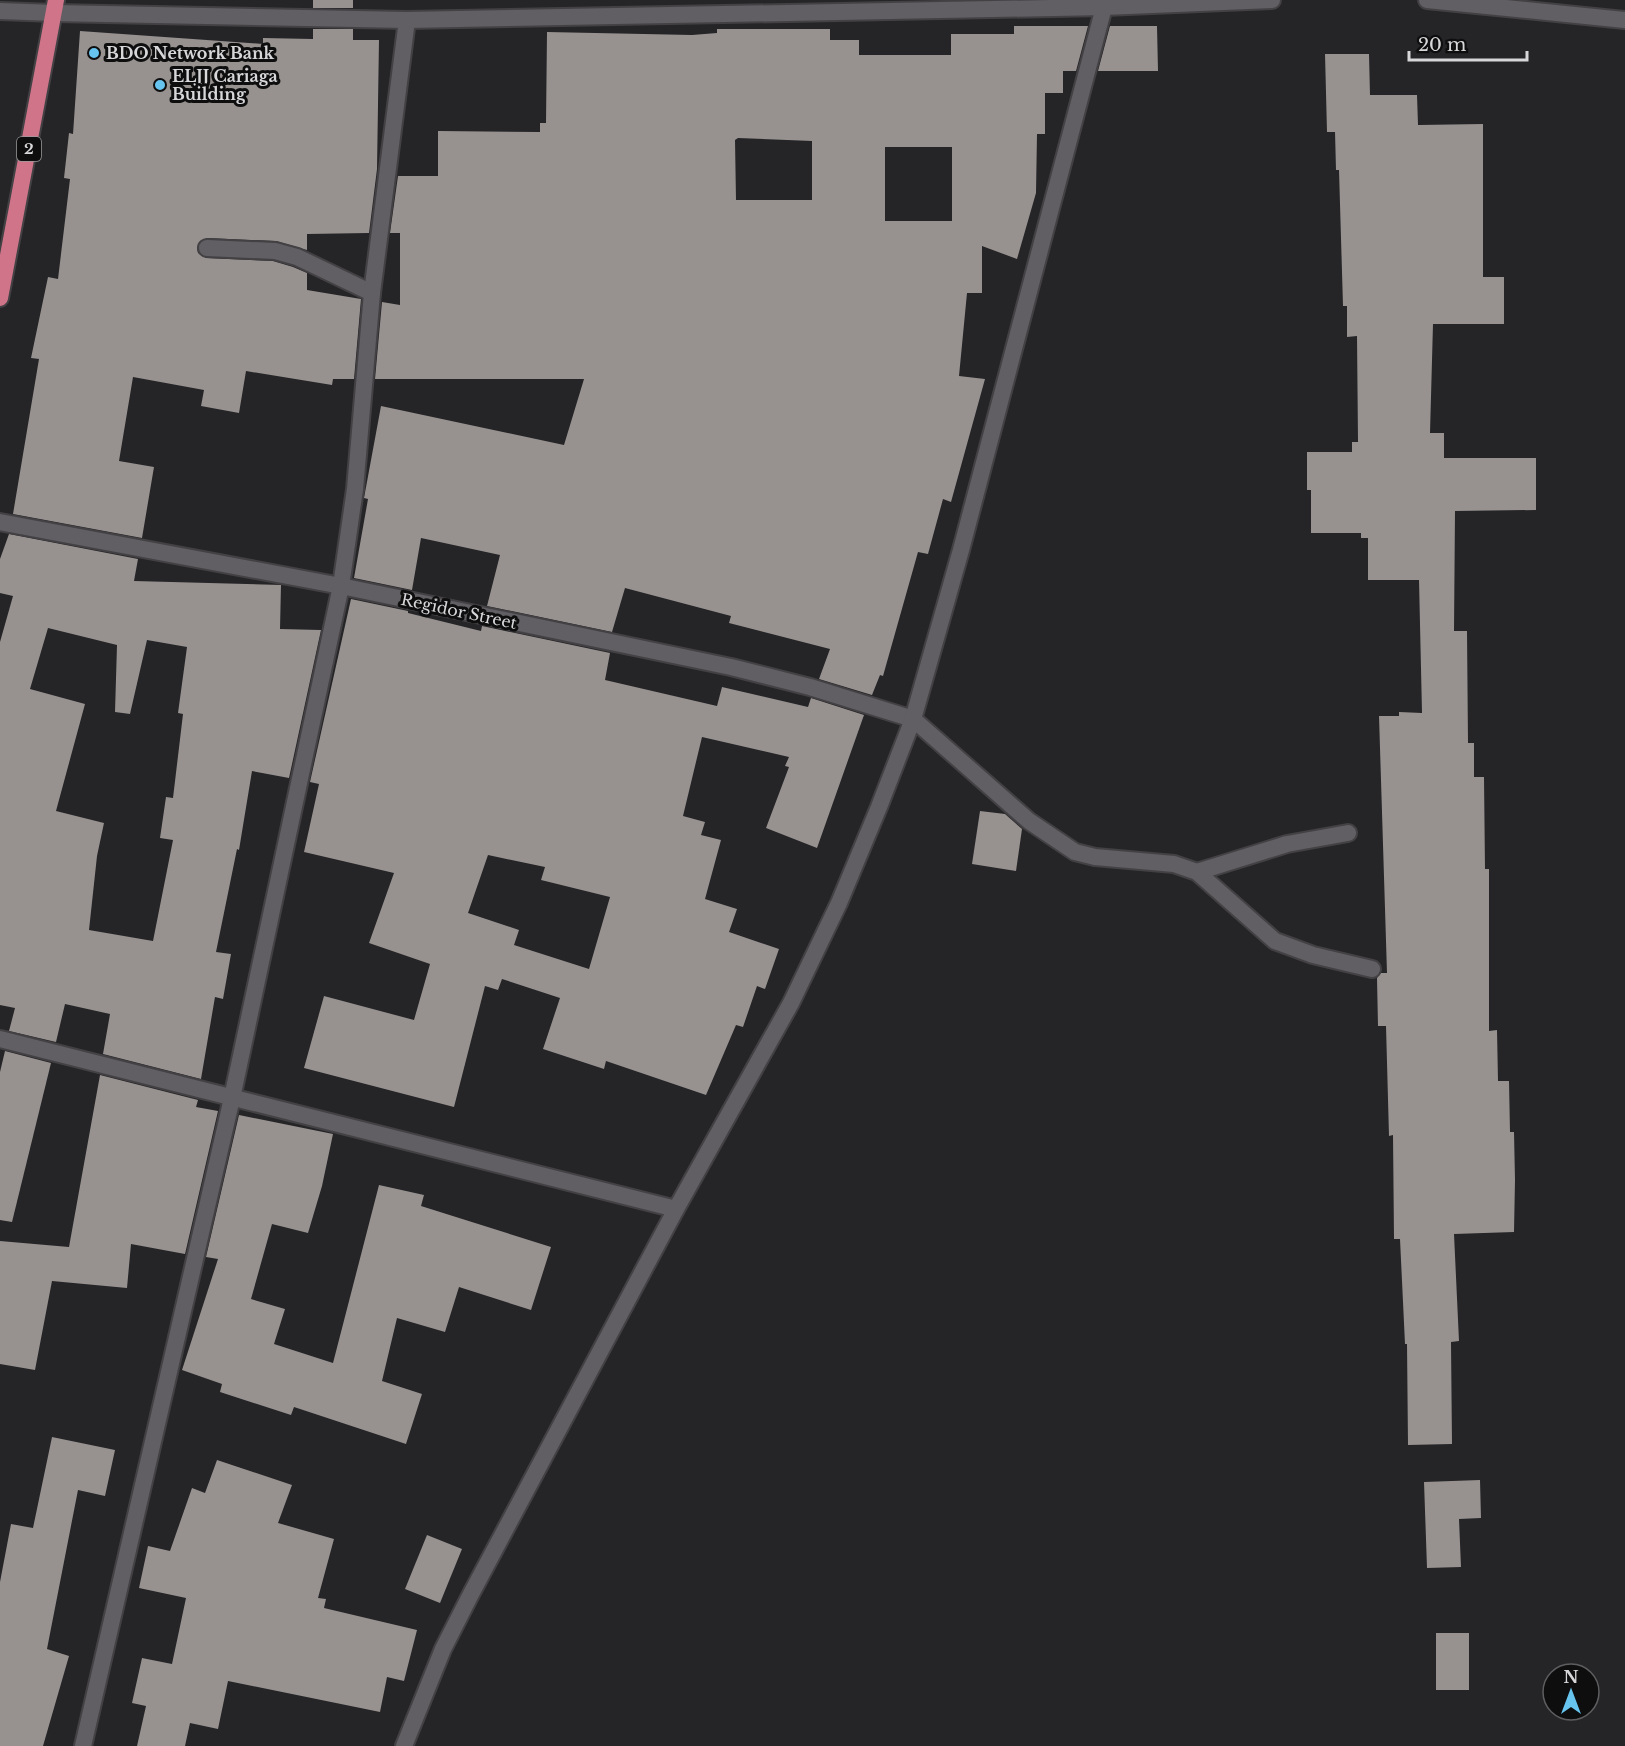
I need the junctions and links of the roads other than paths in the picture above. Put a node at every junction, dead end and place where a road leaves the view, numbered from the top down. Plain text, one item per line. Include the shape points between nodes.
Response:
1 (1272, 0) edge
2 (1427, 0) edge
3 (55, 7) edge
4 (1104, 7) junction
5 (0, 11) edge
6 (407, 20) junction
7 (1625, 20) edge
8 (207, 248) dead end
9 (372, 292) junction
10 (0, 298) edge
11 (0, 522) edge
12 (341, 586) junction
13 (913, 719) junction
14 (1348, 833) dead end
15 (1197, 872) junction
16 (1372, 969) dead end
17 (0, 1039) edge
18 (232, 1098) junction
19 (676, 1209) junction
20 (83, 1746) edge
21 (404, 1746) edge

1 - 4 street
2 - 7 street
3 - 5 street
3 - 6 street
3 - 10 highway, 2
4 - 6 street
4 - 13 street
6 - 9 street
8 - 9 street via 275,251 297,257
9 - 12 street via 356,478
11 - 12 street, Regidor Street
12 - 13 street, Regidor Street via 731,667
12 - 18 street
13 - 15 street via 1029,821 1074,852 1174,864
13 - 19 street via 839,903 791,1003
14 - 15 street via 1287,844
15 - 16 street via 1275,941
17 - 18 street
18 - 19 street
18 - 20 street
19 - 21 street via 447,1640

